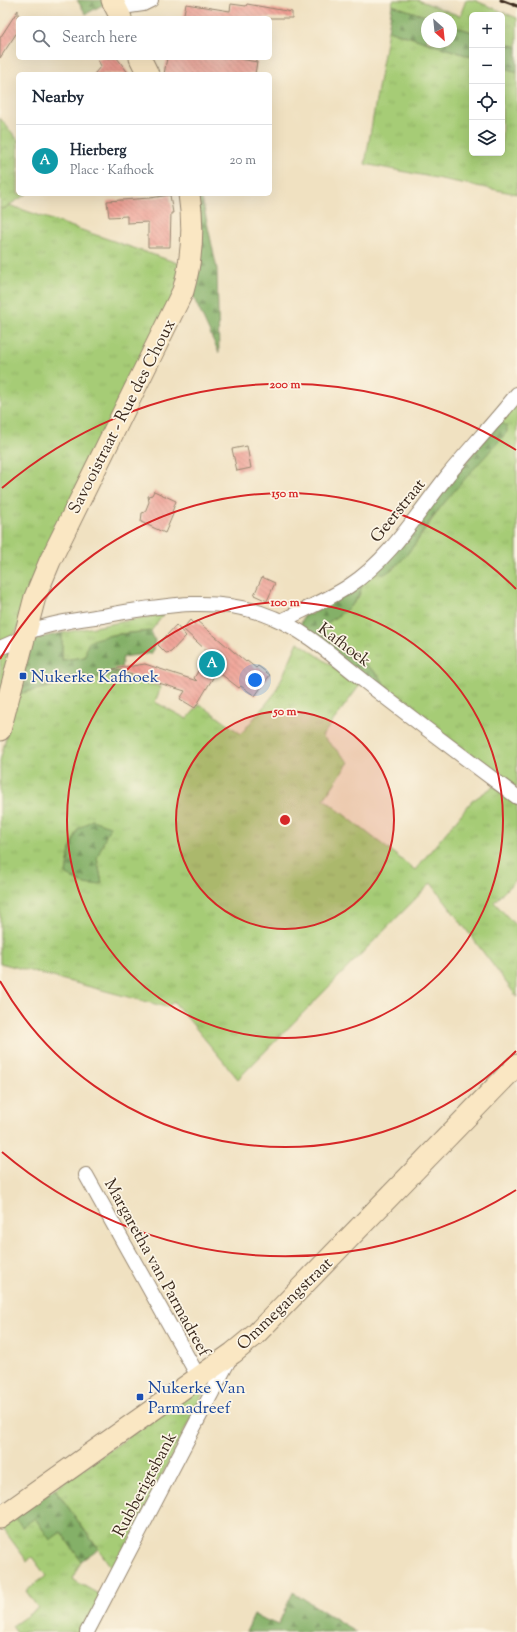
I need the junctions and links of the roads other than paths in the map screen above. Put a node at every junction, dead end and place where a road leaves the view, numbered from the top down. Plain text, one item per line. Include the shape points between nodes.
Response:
1 (152, 0) edge
2 (117, 9) edge
3 (141, 60) edge
4 (147, 72) edge
5 (188, 196) edge
6 (517, 394) edge
7 (281, 621) junction
8 (25, 636) junction
9 (0, 648) edge
10 (0, 730) edge
11 (517, 797) edge
12 (517, 1065) edge
13 (86, 1175) dead end
14 (234, 1353) junction
15 (198, 1376) junction
16 (0, 1518) edge
17 (87, 1632) edge

1 - 2 street
3 - 4 main road
5 - 8 main road, Savooistraat - Rue des Choux via 191,250 183,291 50,561 35,597
6 - 7 street, Geerstraat via 449,474 394,545 373,567 350,586
7 - 8 street, Kafhoek via 262,613 227,605 170,605 40,627
7 - 11 street, Kafhoek via 318,645
8 - 9 street
8 - 10 main road, Savooistraat - Rue des Choux
12 - 14 main road, Ommegangstraat via 278,1313
13 - 15 street, Margaretha van Parmadreef
14 - 15 main road, Ommegangstraat
14 - 17 street, Rubberigtsbank
15 - 16 main road, Ommegangstraat

